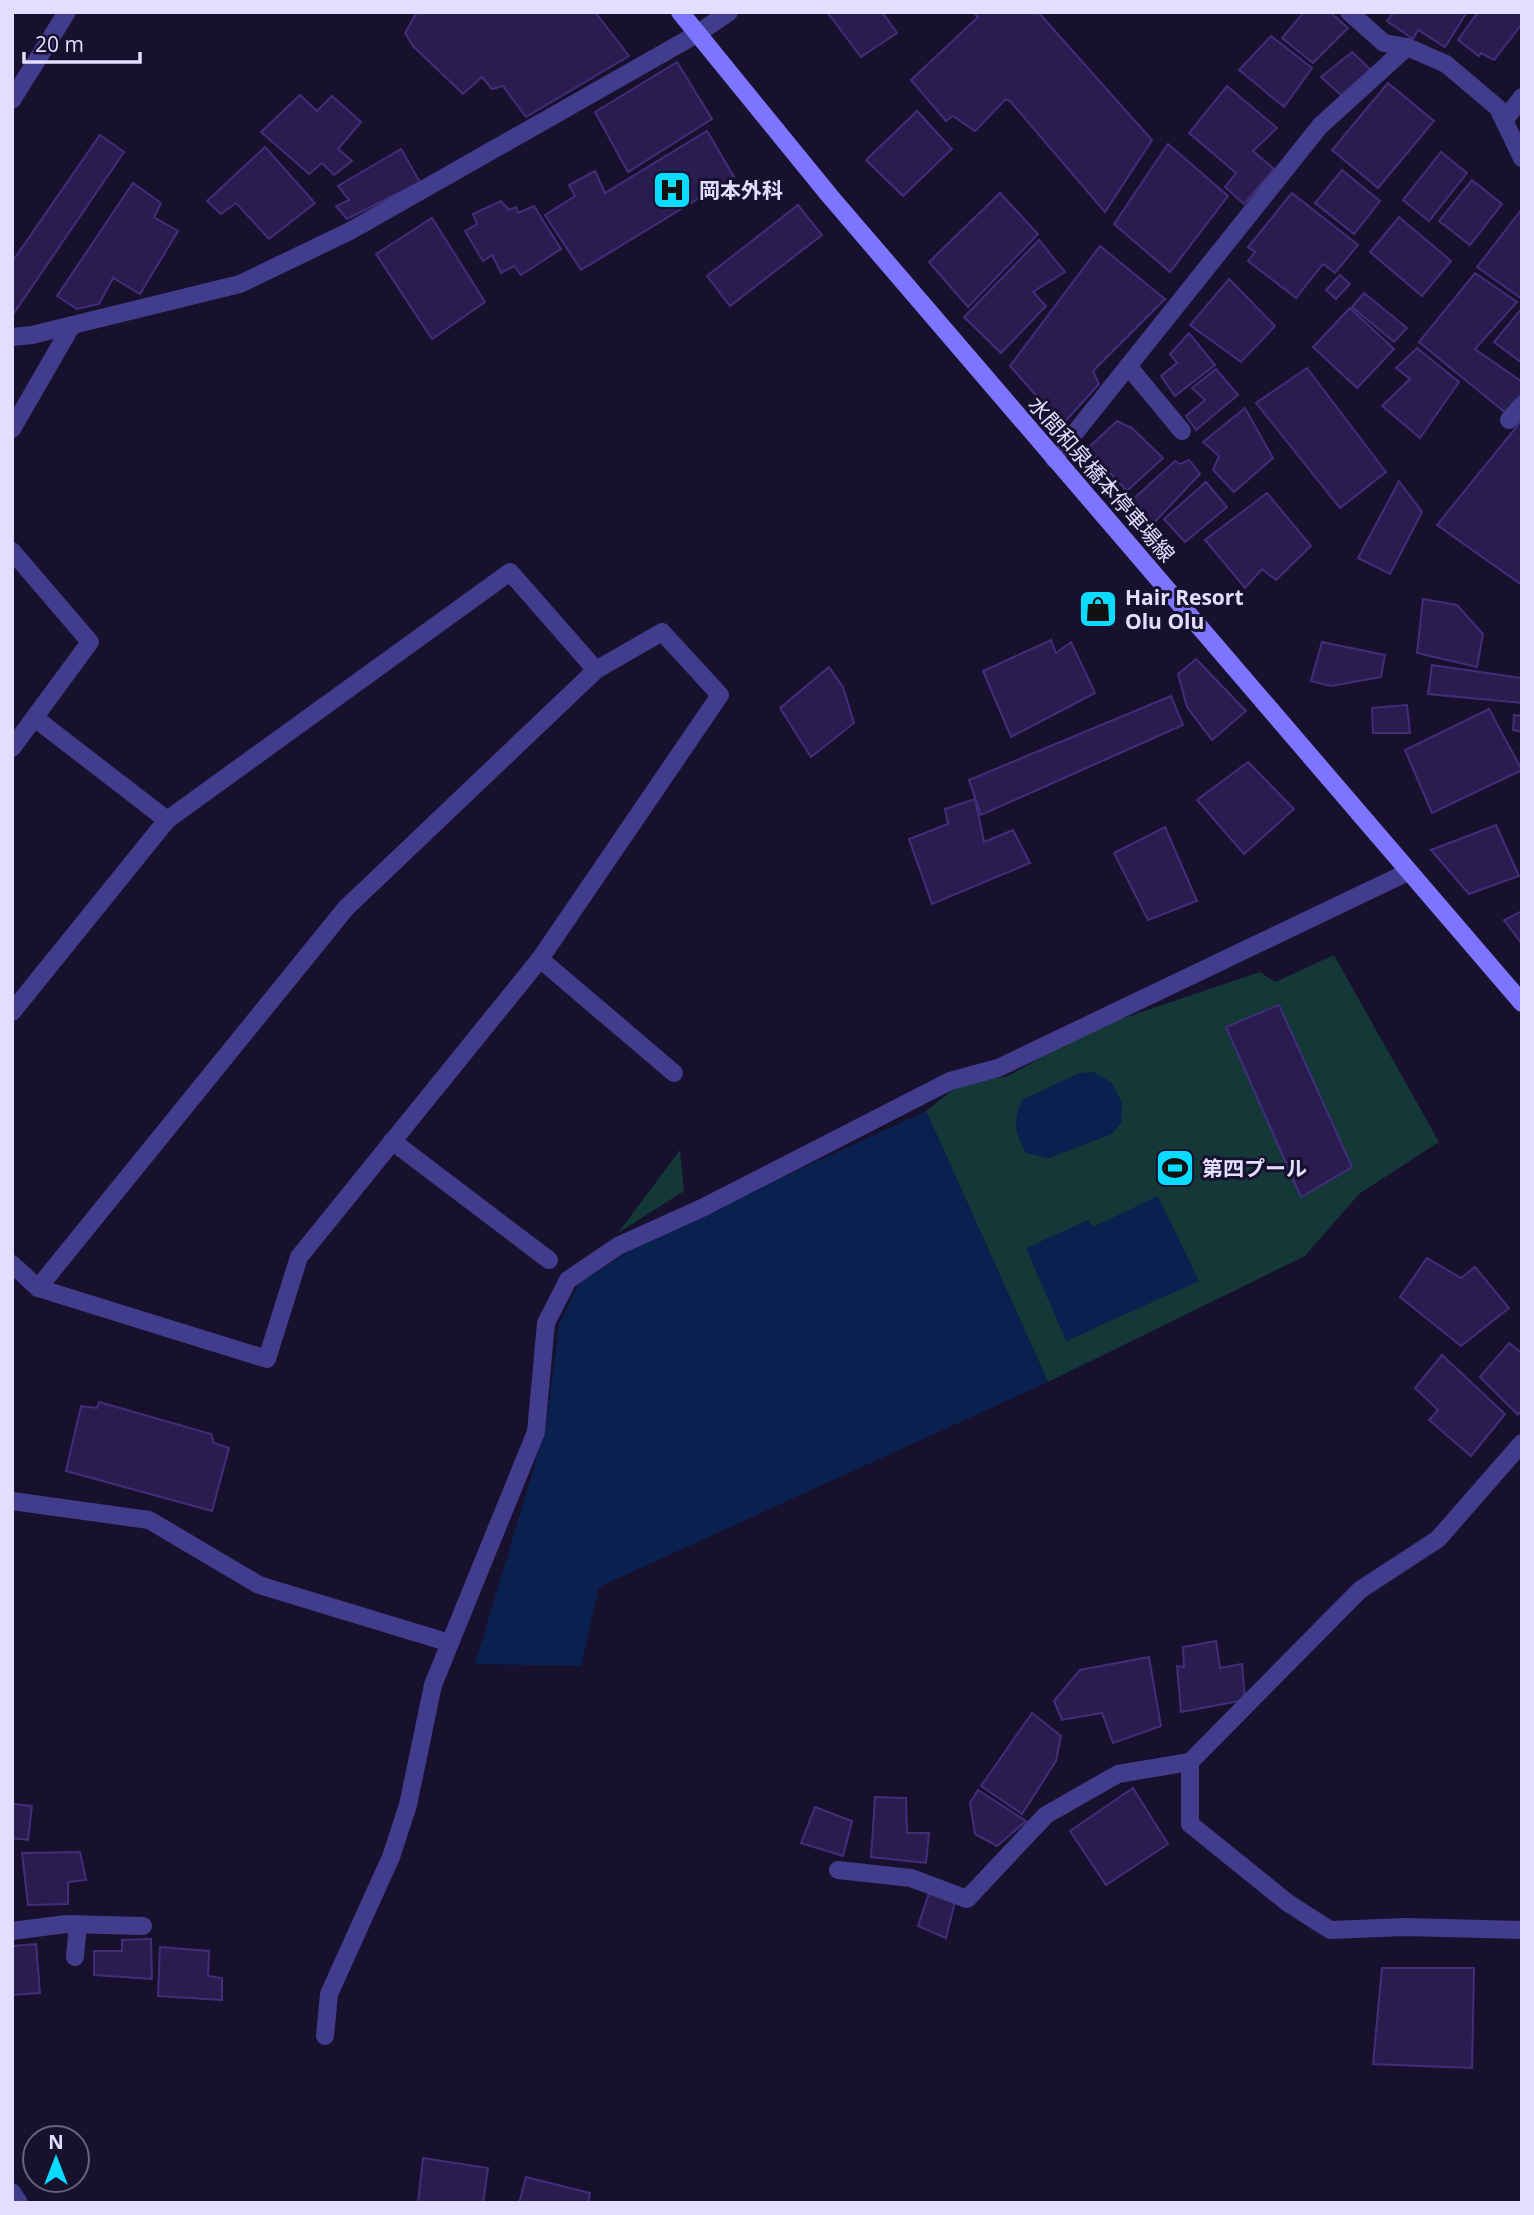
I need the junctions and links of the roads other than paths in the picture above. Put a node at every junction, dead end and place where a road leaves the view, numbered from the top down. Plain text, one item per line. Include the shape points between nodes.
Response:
1 (67, 12) edge
2 (680, 12) edge
3 (729, 12) edge
4 (1349, 12) edge
5 (697, 34) junction
6 (1407, 47) junction
7 (1522, 97) edge
8 (12, 100) edge
9 (1504, 121) junction
10 (1522, 158) edge
11 (72, 325) junction
12 (12, 337) edge
13 (1129, 366) junction
14 (1522, 405) edge
15 (1509, 420) dead end
16 (12, 429) edge
17 (1182, 431) dead end
18 (1054, 459) junction
19 (12, 551) edge
20 (596, 670) junction
21 (36, 719) junction
22 (12, 748) edge
23 (166, 820) junction
24 (1408, 872) junction
25 (540, 959) junction
26 (1522, 1003) edge
27 (12, 1012) edge
28 (674, 1073) dead end
29 (393, 1141) junction
30 (549, 1261) dead end
31 (12, 1264) edge
32 (38, 1289) junction
33 (1522, 1443) edge
34 (12, 1501) edge
35 (450, 1643) junction
36 (1190, 1762) junction
37 (838, 1870) dead end
38 (78, 1924) junction
39 (143, 1926) dead end
40 (1522, 1930) edge
41 (12, 1931) edge
42 (75, 1957) dead end
43 (325, 2036) dead end
44 (12, 2192) edge
45 (19, 2203) edge

1 - 8 street
2 - 5 main road, 水間和泉橋本停車場線
3 - 5 street
4 - 6 street via 1384,43
5 - 11 street via 350,231 240,284
5 - 18 main road, 水間和泉橋本停車場線
6 - 9 street via 1446,64 1498,108
6 - 13 street via 1320,126
7 - 9 street
9 - 10 street
11 - 12 street
11 - 16 street
13 - 17 street
13 - 18 street
14 - 15 street
18 - 24 main road, 水間和泉橋本停車場線
19 - 21 street via 90,642
20 - 23 street via 510,572
20 - 25 street via 662,632 720,695
20 - 32 street via 346,908
21 - 22 street
21 - 23 street
23 - 27 street
24 - 26 main road, 水間和泉橋本停車場線
24 - 35 street via 998,1068 950,1081 618,1246 568,1280 546,1323 536,1432
25 - 28 street
25 - 29 street
29 - 30 street
29 - 32 street via 299,1257 267,1359
31 - 32 street
33 - 36 street via 1438,1539 1360,1590
34 - 35 street via 149,1520 259,1585
35 - 43 street via 433,1685 408,1805 391,1857 329,1994
36 - 37 street via 1118,1774 1046,1815 967,1899 911,1878
36 - 40 street via 1190,1824 1330,1930
38 - 39 street
38 - 41 street
38 - 42 street
44 - 45 street

